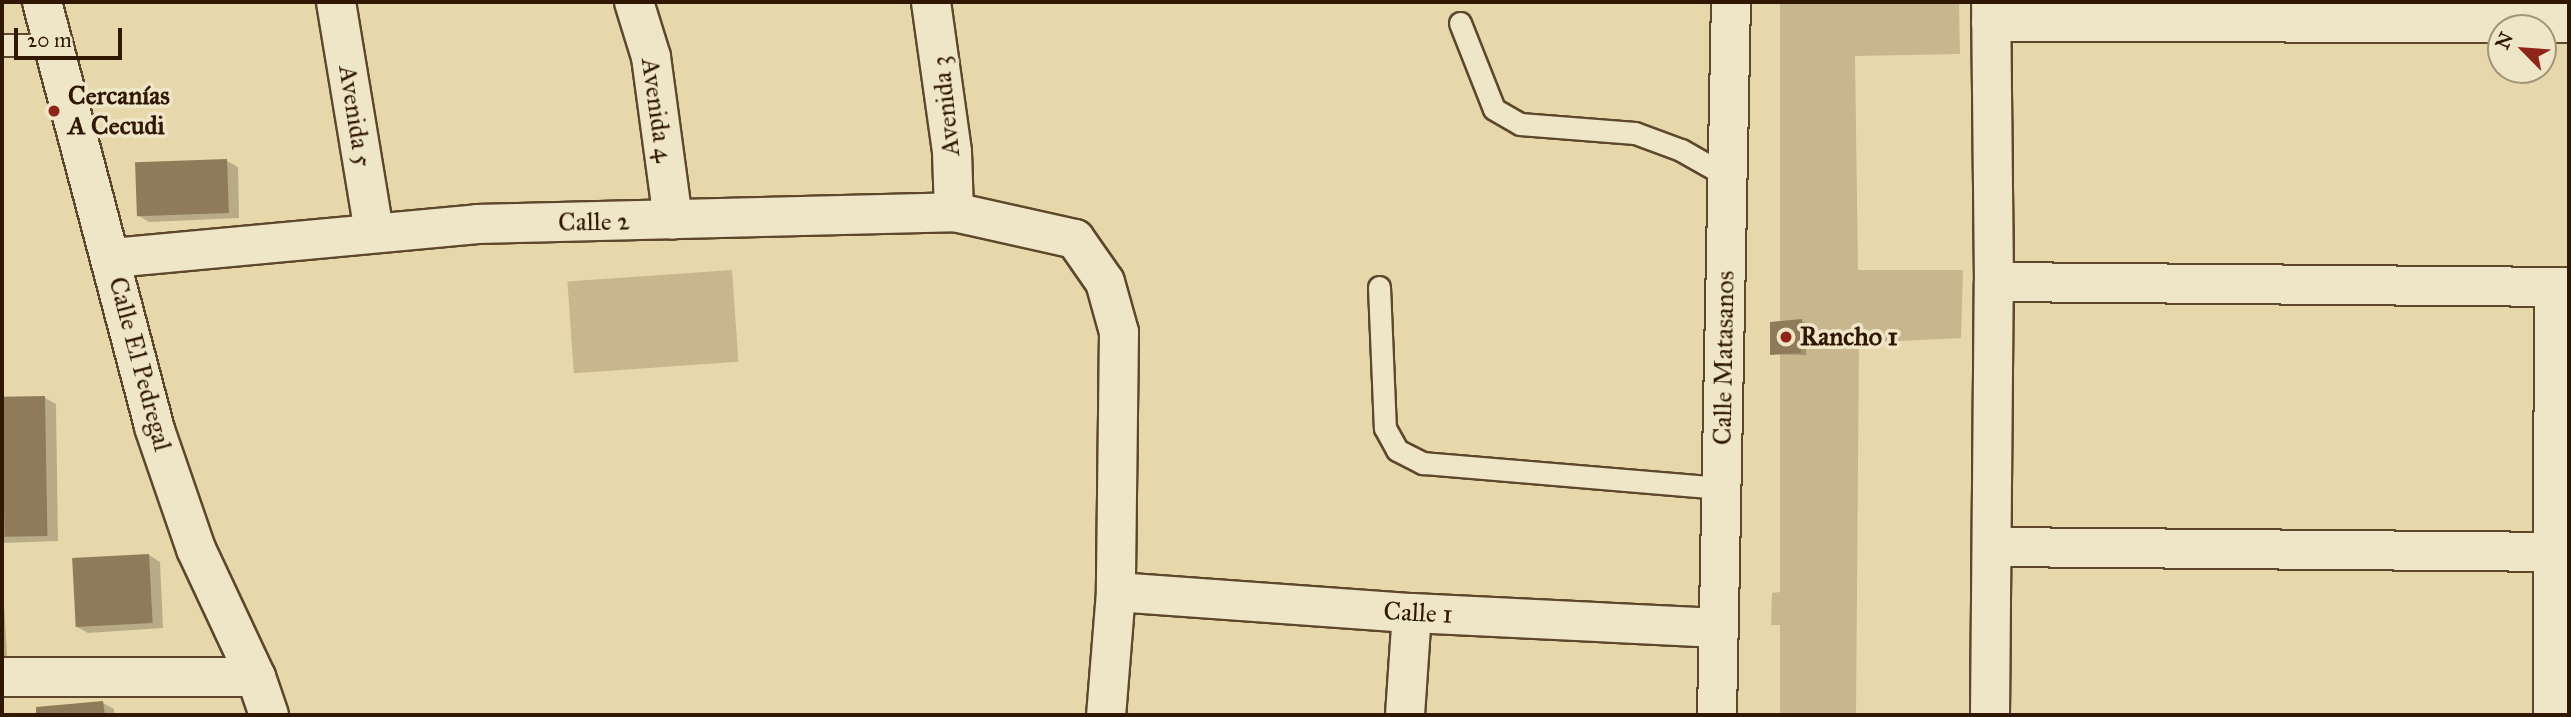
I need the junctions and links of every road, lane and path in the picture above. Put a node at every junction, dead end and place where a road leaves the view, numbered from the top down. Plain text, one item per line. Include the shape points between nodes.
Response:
1 (42, 2) edge
2 (336, 2) edge
3 (634, 2) edge
4 (931, 2) edge
5 (1731, 2) edge
6 (1991, 12) edge
7 (1460, 23) dead end
8 (2569, 23) edge
9 (2, 45) edge
10 (55, 46) junction
11 (1727, 176) junction
12 (954, 212) junction
13 (673, 220) junction
14 (374, 231) junction
15 (113, 258) junction
16 (1994, 282) junction
17 (1379, 287) dead end
18 (2562, 287) edge
19 (1722, 488) junction
20 (1993, 547) junction
21 (2562, 552) edge
22 (1116, 592) junction
23 (1412, 613) junction
24 (1719, 628) junction
25 (2, 677) edge
26 (256, 677) junction
27 (269, 715) edge
28 (1106, 715) edge
29 (1405, 715) edge
30 (1717, 715) edge
31 (1990, 715) edge
32 (2553, 715) edge

1 - 10 street, Calle El Pedregal
2 - 14 street, Avenida 5
3 - 13 street, Avenida 4 via 651,57
4 - 12 street, Avenida 3 via 952,152
5 - 11 street, Calle Matasanos
6 - 8 street
6 - 16 street
7 - 11 lane via 1493,109 1520,124 1635,132 1681,150
9 - 10 lane
10 - 15 street, Calle El Pedregal
11 - 19 street, Calle Matasanos
12 - 13 street, Calle 2
12 - 22 street, Calle 2 via 1074,239 1105,282 1119,332
13 - 14 street, Calle 2
14 - 15 street, Calle 2
15 - 26 street, Calle El Pedregal via 170,476 195,549
16 - 18 street
16 - 20 street
17 - 19 lane via 1385,428 1398,450 1423,463
18 - 21 street
19 - 24 street, Calle Matasanos
20 - 21 street
20 - 31 street
21 - 32 street
22 - 23 street, Calle 1
22 - 28 street
23 - 24 street, Calle 1
23 - 29 street
24 - 30 street, Calle Matasanos
25 - 26 street
26 - 27 street, Calle El Pedregal

